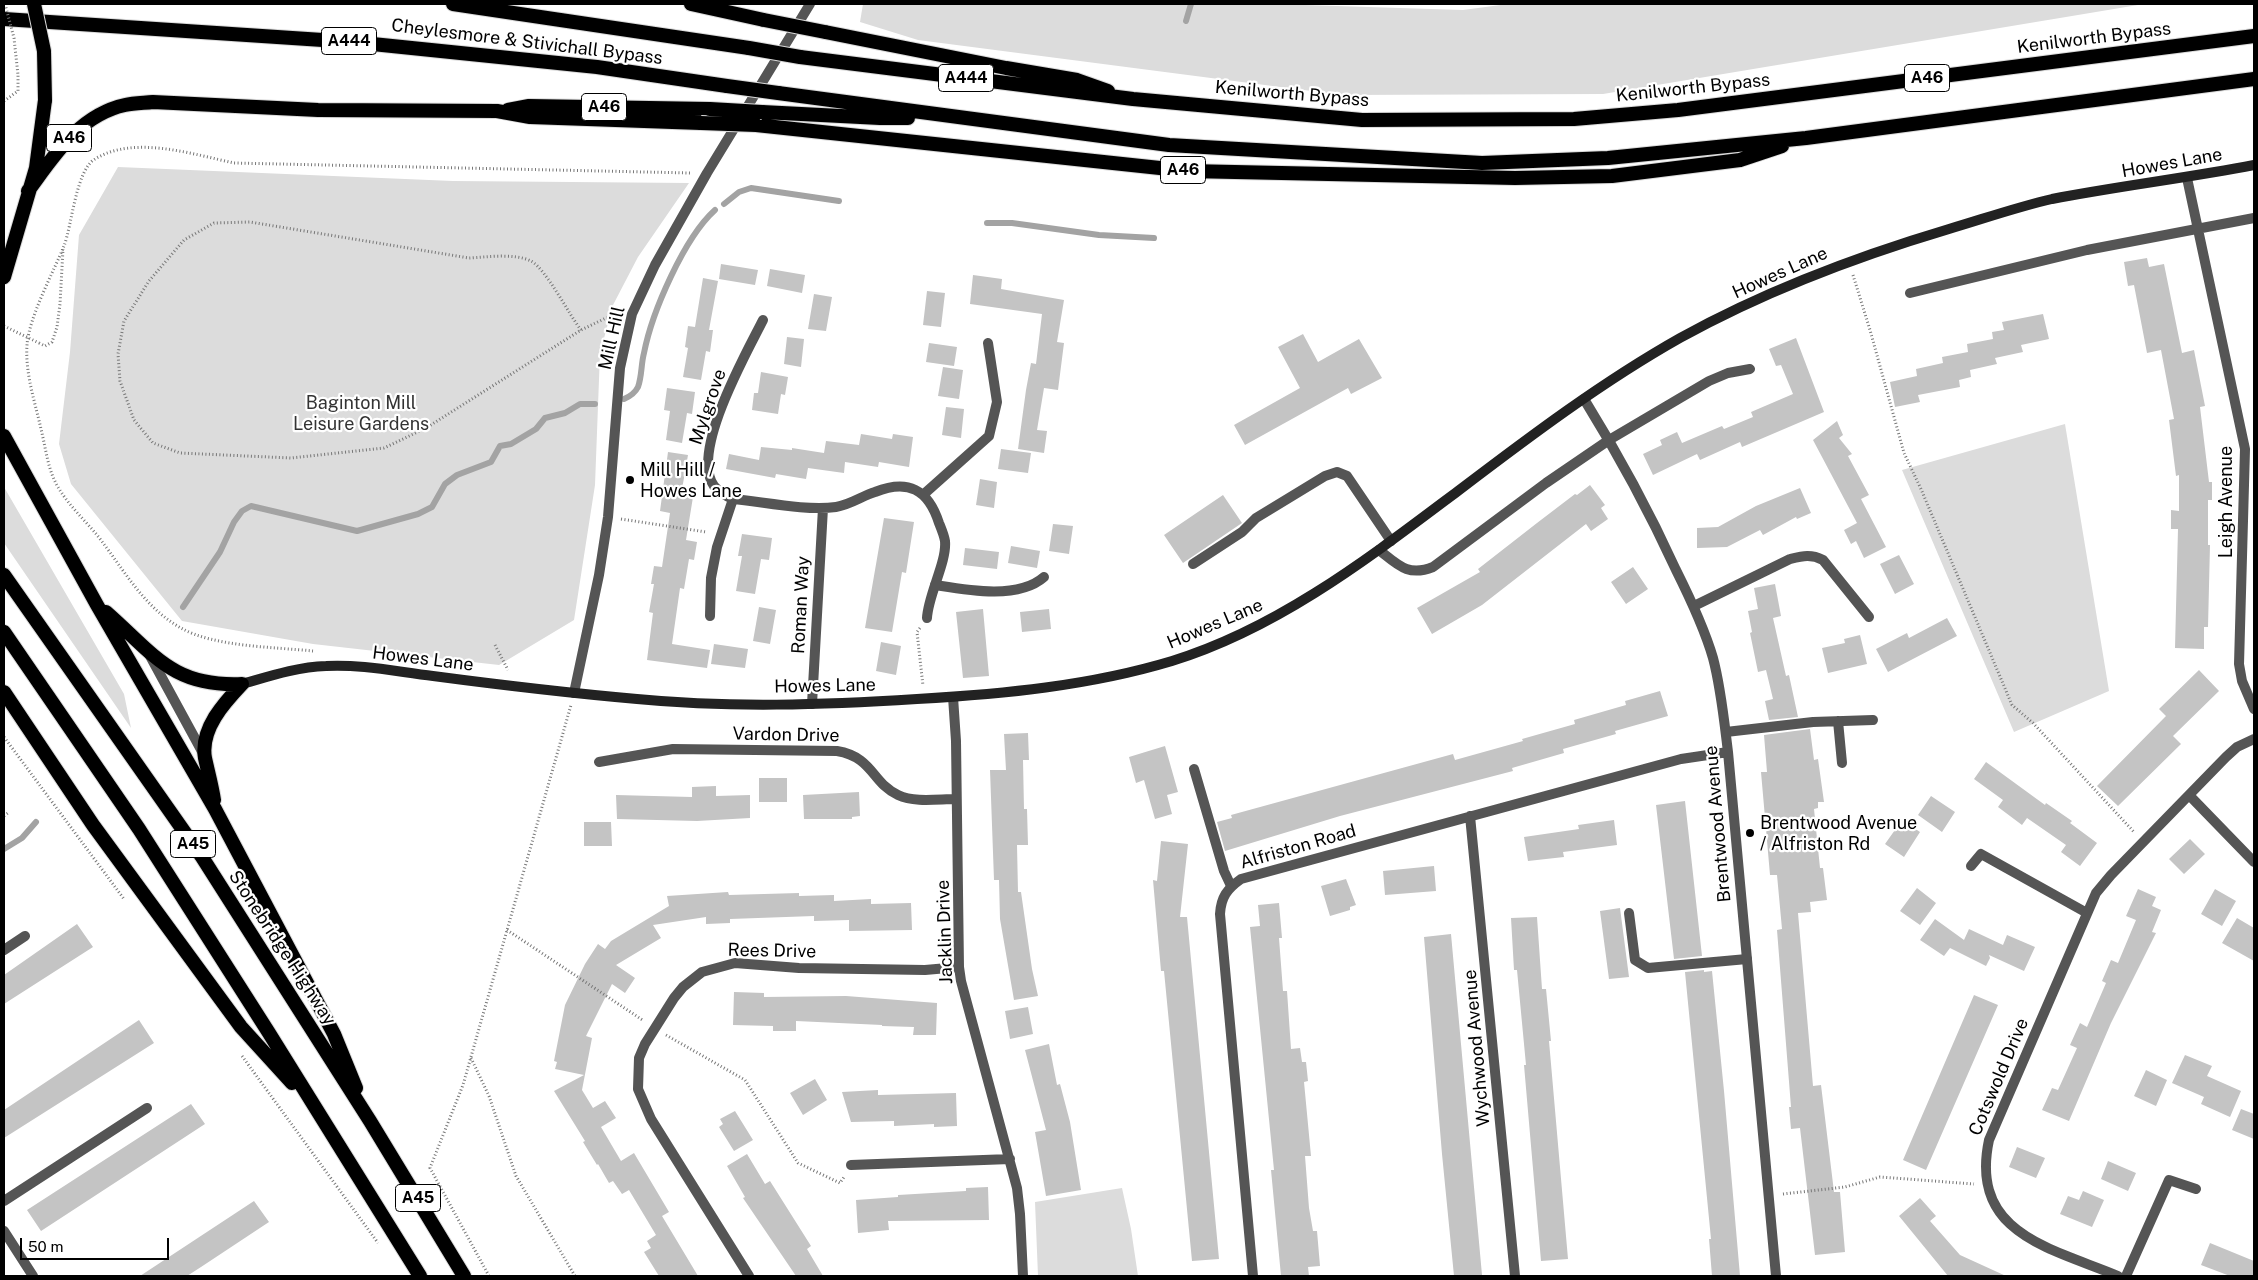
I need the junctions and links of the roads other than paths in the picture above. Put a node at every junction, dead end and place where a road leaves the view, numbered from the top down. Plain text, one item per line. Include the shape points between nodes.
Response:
1 (34, 4) edge
2 (453, 4) edge
3 (691, 4) edge
4 (810, 4) edge
5 (4, 19) edge
6 (2254, 36) edge
7 (2254, 78) edge
8 (1133, 100) junction
9 (497, 111) junction
10 (954, 117) junction
11 (1806, 138) junction
12 (2254, 165) edge
13 (2187, 178) junction
14 (28, 192) junction
15 (2254, 218) edge
16 (2199, 230) junction
17 (14, 239) junction
18 (4, 250) edge
19 (4, 277) edge
20 (1910, 294) dead end
21 (763, 320) dead end
22 (988, 343) dead end
23 (1750, 369) dead end
24 (1584, 399) junction
25 (4, 436) edge
26 (1609, 440) junction
27 (2250, 449) edge
28 (924, 494) junction
29 (733, 499) junction
30 (823, 508) junction
31 (1392, 541) junction
32 (1380, 550) junction
33 (1193, 564) dead end
34 (4, 575) edge
35 (1044, 577) dead end
36 (935, 585) junction
37 (97, 605) junction
38 (1694, 606) junction
39 (710, 616) dead end
40 (1870, 617) dead end
41 (927, 618) road end
42 (4, 632) edge
43 (147, 651) junction
44 (242, 684) junction
45 (4, 692) edge
46 (574, 693) junction
47 (953, 697) junction
48 (812, 704) junction
49 (2254, 709) edge
50 (1873, 720) dead end
51 (1838, 721) junction
52 (1726, 732) junction
53 (2254, 739) edge
54 (1728, 752) junction
55 (205, 757) junction
56 (599, 762) dead end
57 (1842, 763) dead end
58 (1194, 769) dead end
59 (2189, 795) junction
60 (956, 799) junction
61 (215, 809) junction
62 (1470, 816) junction
63 (2254, 862) edge
64 (1971, 866) dead end
65 (1232, 886) junction
66 (1629, 913) dead end
67 (2087, 913) junction
68 (25, 936) dead end
69 (4, 950) edge
70 (1747, 959) junction
71 (959, 967) junction
72 (314, 1107) junction
73 (147, 1108) dead end
74 (370, 1121) junction
75 (1010, 1159) junction
76 (851, 1165) road end
77 (2196, 1189) dead end
78 (4, 1201) edge
79 (4, 1231) edge
80 (33, 1276) edge
81 (420, 1276) edge
82 (464, 1276) edge
83 (749, 1276) edge
84 (1023, 1276) edge
85 (1253, 1276) edge
86 (1515, 1276) edge
87 (1776, 1276) edge
88 (2118, 1276) edge
89 (2126, 1276) edge

1 - 14 highway, bridge via 44,51 45,100 40,147
2 - 8 highway, Cheylesmore & Stivichall Bypass / A444, bridge via 800,57
3 - 8 highway, A46, bridge via 1077,80
4 - 46 street, Mill Hill via 707,173 655,264 632,314 620,368 608,517
5 - 10 highway, Cheylesmore & Stivichall Bypass / A444, bridge via 372,44 597,67
6 - 8 highway, Kenilworth Bypass / A46 via 1678,110 1574,119 1362,120
7 - 11 highway, A46
9 - 10 highway, A46, bridge via 529,106 710,109 880,118
9 - 11 highway, A46, bridge via 530,117 756,125 1188,170 1515,178 1612,176 1740,160
9 - 14 highway, A46 via 318,110 153,102 126,105 96,116 73,134
10 - 11 highway, A46 via 1178,145 1482,163 1608,158
12 - 13 main road, Howes Lane
13 - 16 street, Leigh Avenue
13 - 24 main road, Howes Lane via 2050,200 1849,261 1778,289 1677,340
14 - 17 highway
15 - 16 street
16 - 20 street via 2087,250
16 - 27 street, Leigh Avenue
17 - 18 highway
17 - 19 highway
21 - 29 street, Mylgrove via 728,392 708,456 714,485
22 - 28 street via 996,402 989,436
23 - 26 street via 1708,381
24 - 26 street, Brentwood Avenue
24 - 31 main road, Howes Lane
25 - 37 highway, A45
26 - 32 street via 1433,567 1410,571 1397,565
26 - 38 street, Brentwood Avenue
27 - 49 street, Leigh Avenue via 2239,664 2242,681
28 - 30 street via 907,487 889,487 838,507
28 - 36 street via 935,510 945,542
29 - 30 street
29 - 39 street via 711,578
30 - 48 street, Roman Way
31 - 32 main road, Howes Lane
31 - 33 street via 1347,476 1337,472 1330,473 1256,518 1242,532
32 - 47 main road, Howes Lane via 1313,595 1267,620 1175,660 1076,683
34 - 74 highway, Stonebridge Highway / A45 via 202,857
35 - 36 street via 1036,584 1008,590 980,592
36 - 41 street
37 - 43 highway
37 - 61 highway, A45
38 - 40 street via 1804,555 1823,560
38 - 52 street, Brentwood Avenue via 1712,657
42 - 72 highway, A45 via 138,829
43 - 44 highway via 178,674 199,682
43 - 55 street
44 - 46 main road, Howes Lane via 294,669 345,665
44 - 55 highway via 213,721
45 - 72 highway via 94,825 241,1027
46 - 48 main road, Howes Lane via 705,704
47 - 48 main road, Howes Lane
47 - 60 street, Jacklin Drive
50 - 51 street
51 - 52 street
51 - 57 street
52 - 54 street, Brentwood Avenue
53 - 59 street, Cotswold Drive via 2226,757
54 - 62 street, Alfriston Road via 1681,759
54 - 70 street, Brentwood Avenue
55 - 61 highway
56 - 60 street, Vardon Drive via 673,749 837,751 858,757 897,795 915,799
58 - 65 street via 1224,871
59 - 63 street
59 - 67 street, Cotswold Drive via 2110,875 2096,893
60 - 71 street, Jacklin Drive
61 - 74 highway, A45 via 334,1034
62 - 65 street, Alfriston Road via 1241,879
62 - 86 street, Wychwood Avenue
64 - 67 street via 1981,854
65 - 85 street, Alfriston Road via 1221,902 1220,914
66 - 70 street via 1635,960 1648,968
67 - 88 street, Cotswold Drive via 1989,1140 1985,1156 1987,1183 2000,1215 2026,1238
68 - 69 street
70 - 87 street, Brentwood Avenue
71 - 75 street, Jacklin Drive
71 - 83 street, Rees Drive via 925,970 722,965 702,972 683,987 654,1028 639,1058 638,1089 643,1104
72 - 81 highway, A45
73 - 78 street
74 - 82 highway, Stonebridge Highway / A45
75 - 76 street
75 - 84 street, Jacklin Drive via 1020,1214
77 - 89 street via 2170,1180
79 - 80 street

